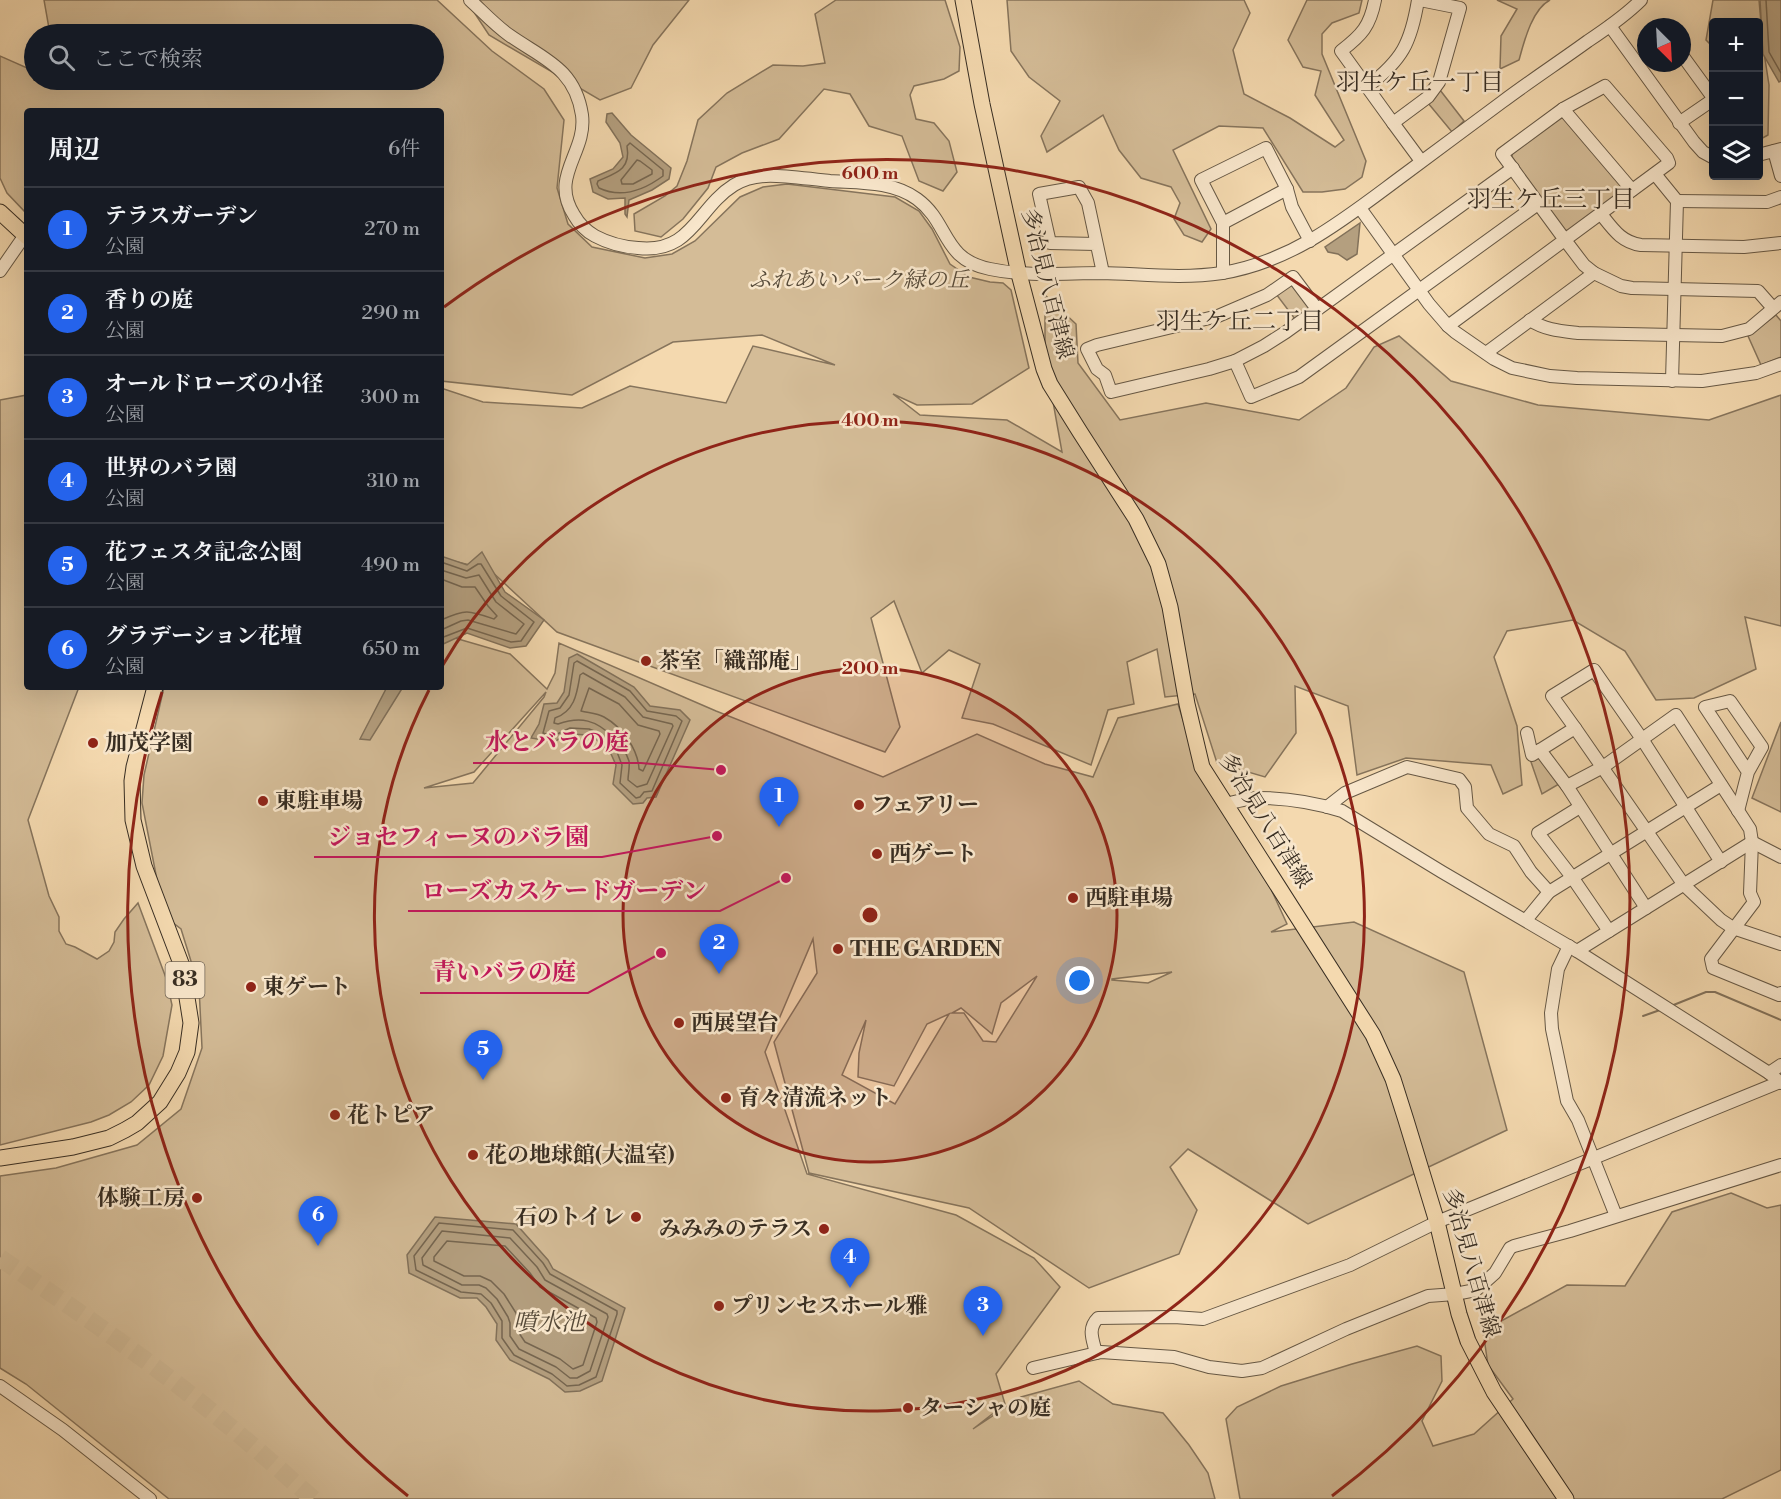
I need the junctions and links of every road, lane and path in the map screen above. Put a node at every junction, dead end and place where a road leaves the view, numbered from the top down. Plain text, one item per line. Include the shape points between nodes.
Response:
1 (470, 0) edge
2 (963, 0) edge
3 (1375, 0) edge
4 (1419, 0) edge
5 (1641, 0) edge
6 (1610, 26) junction
7 (1637, 57) edge
8 (1691, 68) edge
9 (1648, 72) edge
10 (1368, 86) junction
11 (1709, 93) edge
12 (1709, 102) edge
13 (1563, 109) junction
14 (1393, 123) junction
15 (1679, 123) junction
16 (1778, 150) edge
17 (1763, 154) edge
18 (1709, 155) edge
19 (1421, 162) junction
20 (1513, 168) junction
21 (1655, 174) junction
22 (1781, 176) edge
23 (1287, 189) junction
24 (1632, 190) junction
25 (1781, 197) edge
26 (1677, 201) junction
27 (1538, 204) junction
28 (1360, 208) junction
29 (0, 212) edge
30 (1601, 214) junction
31 (1223, 223) junction
32 (24, 234) edge
33 (24, 239) edge
34 (1565, 240) junction
35 (1310, 241) junction
36 (1781, 243) edge
37 (1096, 244) junction
38 (1676, 245) junction
39 (1392, 255) junction
40 (0, 272) edge
41 (1103, 273) junction
42 (1223, 273) junction
43 (1594, 273) junction
44 (1019, 274) junction
45 (1675, 290) junction
46 (1419, 291) junction
47 (1777, 305) edge
48 (1317, 309) junction
49 (1530, 320) junction
50 (1448, 326) junction
51 (1673, 334) junction
52 (1486, 353) junction
53 (1235, 361) junction
54 (1781, 364) edge
55 (1672, 381) junction
56 (154, 690) edge
57 (1575, 728) junction
58 (1527, 733) dead end
59 (1642, 739) junction
60 (1540, 750) junction
61 (1603, 767) junction
62 (1748, 772) junction
63 (1721, 785) junction
64 (1567, 786) junction
65 (1226, 804) junction
66 (1327, 807) junction
67 (1580, 807) junction
68 (1686, 807) junction
69 (1738, 811) junction
70 (1647, 831) junction
71 (1752, 842) junction
72 (1611, 854) junction
73 (1781, 857) edge
74 (1721, 862) junction
75 (1572, 878) junction
76 (1684, 885) junction
77 (1549, 892) junction
78 (1646, 908) junction
79 (1526, 920) junction
80 (1733, 928) junction
81 (1609, 931) junction
82 (1781, 946) edge
83 (1573, 948) junction
84 (1781, 993) edge
85 (1781, 1065) edge
86 (1769, 1072) junction
87 (1781, 1083) edge
88 (0, 1158) edge
89 (1593, 1160) junction
90 (1781, 1164) edge
91 (1616, 1216) junction
92 (1437, 1222) junction
93 (1455, 1294) junction
94 (1096, 1353) junction
95 (1033, 1368) dead end
96 (0, 1386) edge
97 (150, 1499) edge
98 (1566, 1499) edge

1 - 44 street via 507,33 560,69 572,85 583,119 578,148 565,177 566,193 576,219 593,235 651,250 669,245 689,232 732,186 750,178 774,176 885,185 922,203 955,252 968,261 987,269
2 - 44 main road, 多治見八百津線
3 - 10 street via 1367,26 1341,51
4 - 10 street via 1414,27 1402,52
4 - 14 street via 1460,8 1439,82 1428,97
5 - 6 street
6 - 7 street
6 - 19 street
8 - 11 street
9 - 15 street
10 - 14 street
12 - 15 street
13 - 20 street via 1503,154
13 - 21 street via 1605,86 1667,158 1669,163
13 - 24 street
14 - 19 street
15 - 18 street via 1698,148
16 - 17 street
16 - 22 street
19 - 28 street
20 - 27 street
20 - 39 street
21 - 24 street
21 - 26 street
23 - 31 street
23 - 31 street via 1266,148 1201,180
23 - 35 street
24 - 30 street
25 - 26 street via 1767,202
26 - 38 street
27 - 34 street
27 - 46 street
28 - 35 street
28 - 39 street
29 - 32 main road
30 - 34 street
30 - 38 street via 1627,241
31 - 42 street
33 - 40 street
34 - 43 street
34 - 50 street
35 - 42 street via 1278,258
36 - 38 street via 1744,247
37 - 37 street via 1088,203 1079,187 1039,194 1050,243
37 - 41 street
38 - 45 street
39 - 46 street
39 - 48 street
41 - 42 street
41 - 44 street
43 - 45 street via 1621,286
43 - 49 street
44 - 65 main road, 多治見八百津線 via 1050,384 1136,519 1158,564 1202,767
45 - 47 street via 1758,291
45 - 51 street
46 - 50 street
46 - 53 street via 1299,377 1273,390 1251,397
47 - 51 street via 1742,332 1722,336
48 - 53 street via 1286,333
48 - 53 street via 1293,277 1267,295 1218,316 1087,349 1097,369 1105,375 1111,392
49 - 51 street via 1554,330 1578,333
49 - 52 street
50 - 52 street
51 - 55 street
52 - 55 street via 1512,368 1550,376
54 - 55 street via 1731,378
56 - 88 main road, 83 via 134,767 133,820 144,867 182,966 191,1023 187,1052 160,1102 125,1130 73,1148
57 - 59 street via 1552,696 1594,670
57 - 60 street
57 - 61 street
58 - 60 street via 1532,755
59 - 61 street
59 - 63 street via 1676,714
59 - 68 street
60 - 64 street
61 - 64 street
61 - 70 street
62 - 62 street via 1762,747 1730,701 1705,706
62 - 69 street
63 - 68 street
63 - 69 street
64 - 67 street
65 - 66 street via 1257,798
65 - 92 main road, 多治見八百津線 via 1373,1035 1393,1079
66 - 77 street via 1345,792 1407,767 1459,779 1465,787 1467,808 1489,834 1514,846
66 - 79 street via 1342,811
67 - 72 street
67 - 75 street via 1538,833
68 - 70 street
68 - 74 street
69 - 71 street via 1750,829
70 - 72 street
70 - 76 street
71 - 73 street
71 - 74 street
71 - 80 street via 1750,893 1754,902
72 - 75 street
72 - 78 street
74 - 76 street
75 - 77 street
75 - 81 street
76 - 78 street
76 - 80 street
77 - 79 street
78 - 81 street
79 - 83 street
80 - 82 street
80 - 84 street via 1711,959 1713,968
81 - 83 street
83 - 86 street
83 - 89 street via 1558,969 1552,1029 1567,1101
85 - 86 street
86 - 87 street
87 - 89 street
89 - 91 street
89 - 92 street
90 - 91 street
91 - 93 street via 1514,1246 1485,1284
92 - 93 main road, 多治見八百津線
92 - 94 street via 1350,1264 1203,1319 1098,1318 1090,1333
93 - 94 street via 1428,1296 1263,1368 1242,1371 1174,1357
93 - 98 main road, 多治見八百津線 via 1468,1341 1494,1392
94 - 95 street
96 - 97 street

